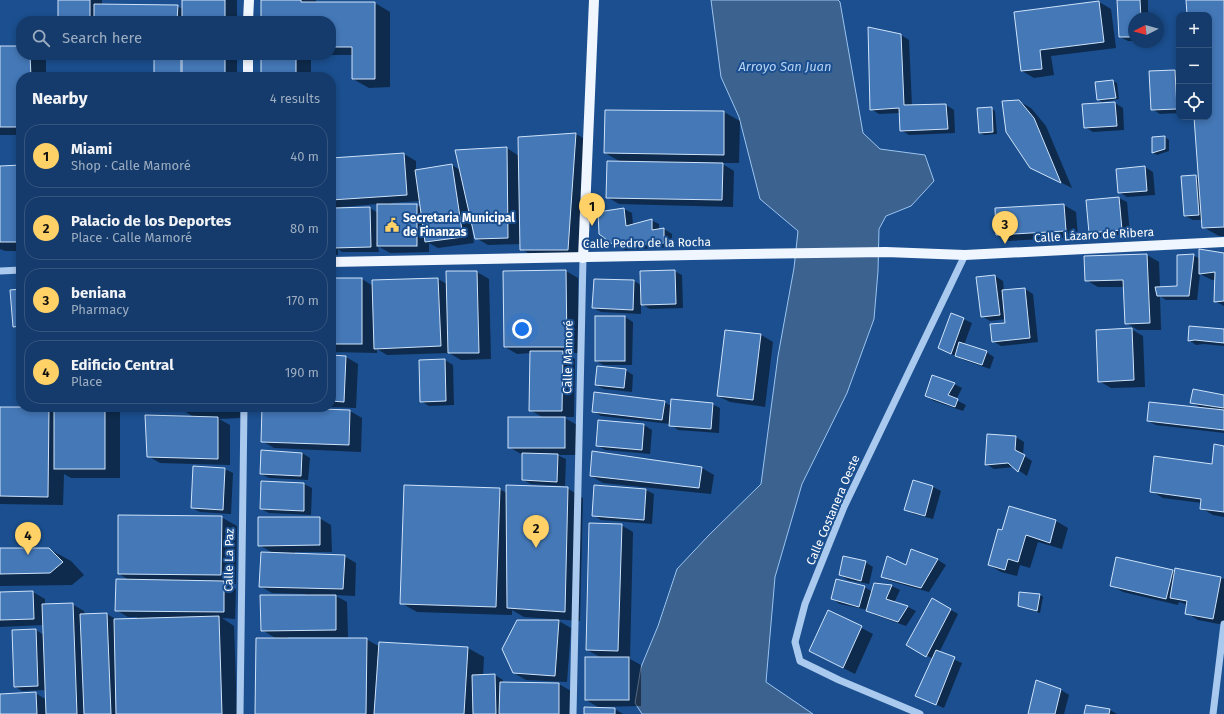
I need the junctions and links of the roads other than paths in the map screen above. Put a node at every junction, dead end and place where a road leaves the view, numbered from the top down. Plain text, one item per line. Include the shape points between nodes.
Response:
1 (249, 0) edge
2 (594, 0) edge
3 (248, 16) edge
4 (248, 60) edge
5 (248, 72) edge
6 (1224, 242) edge
7 (964, 254) junction
8 (583, 258) junction
9 (336, 262) edge
10 (16, 270) edge
11 (0, 271) edge
12 (244, 412) edge
13 (1224, 624) edge
14 (1222, 659) edge
15 (240, 714) edge
16 (573, 714) edge
17 (920, 714) edge
18 (1213, 714) edge

1 - 3 main road
2 - 8 main road, Calle Mamoré
4 - 5 main road
6 - 7 main road, Calle Lázaro de Ribera
7 - 8 main road, Calle Pedro de la Rocha via 886,252
7 - 17 street, Calle Costanera Oeste via 844,507 805,604 795,642 800,662
8 - 9 main road, Calle Pedro de la Rocha
8 - 16 street, Calle Mamoré
10 - 11 street
12 - 15 street, Calle La Paz
13 - 14 street
14 - 18 street

